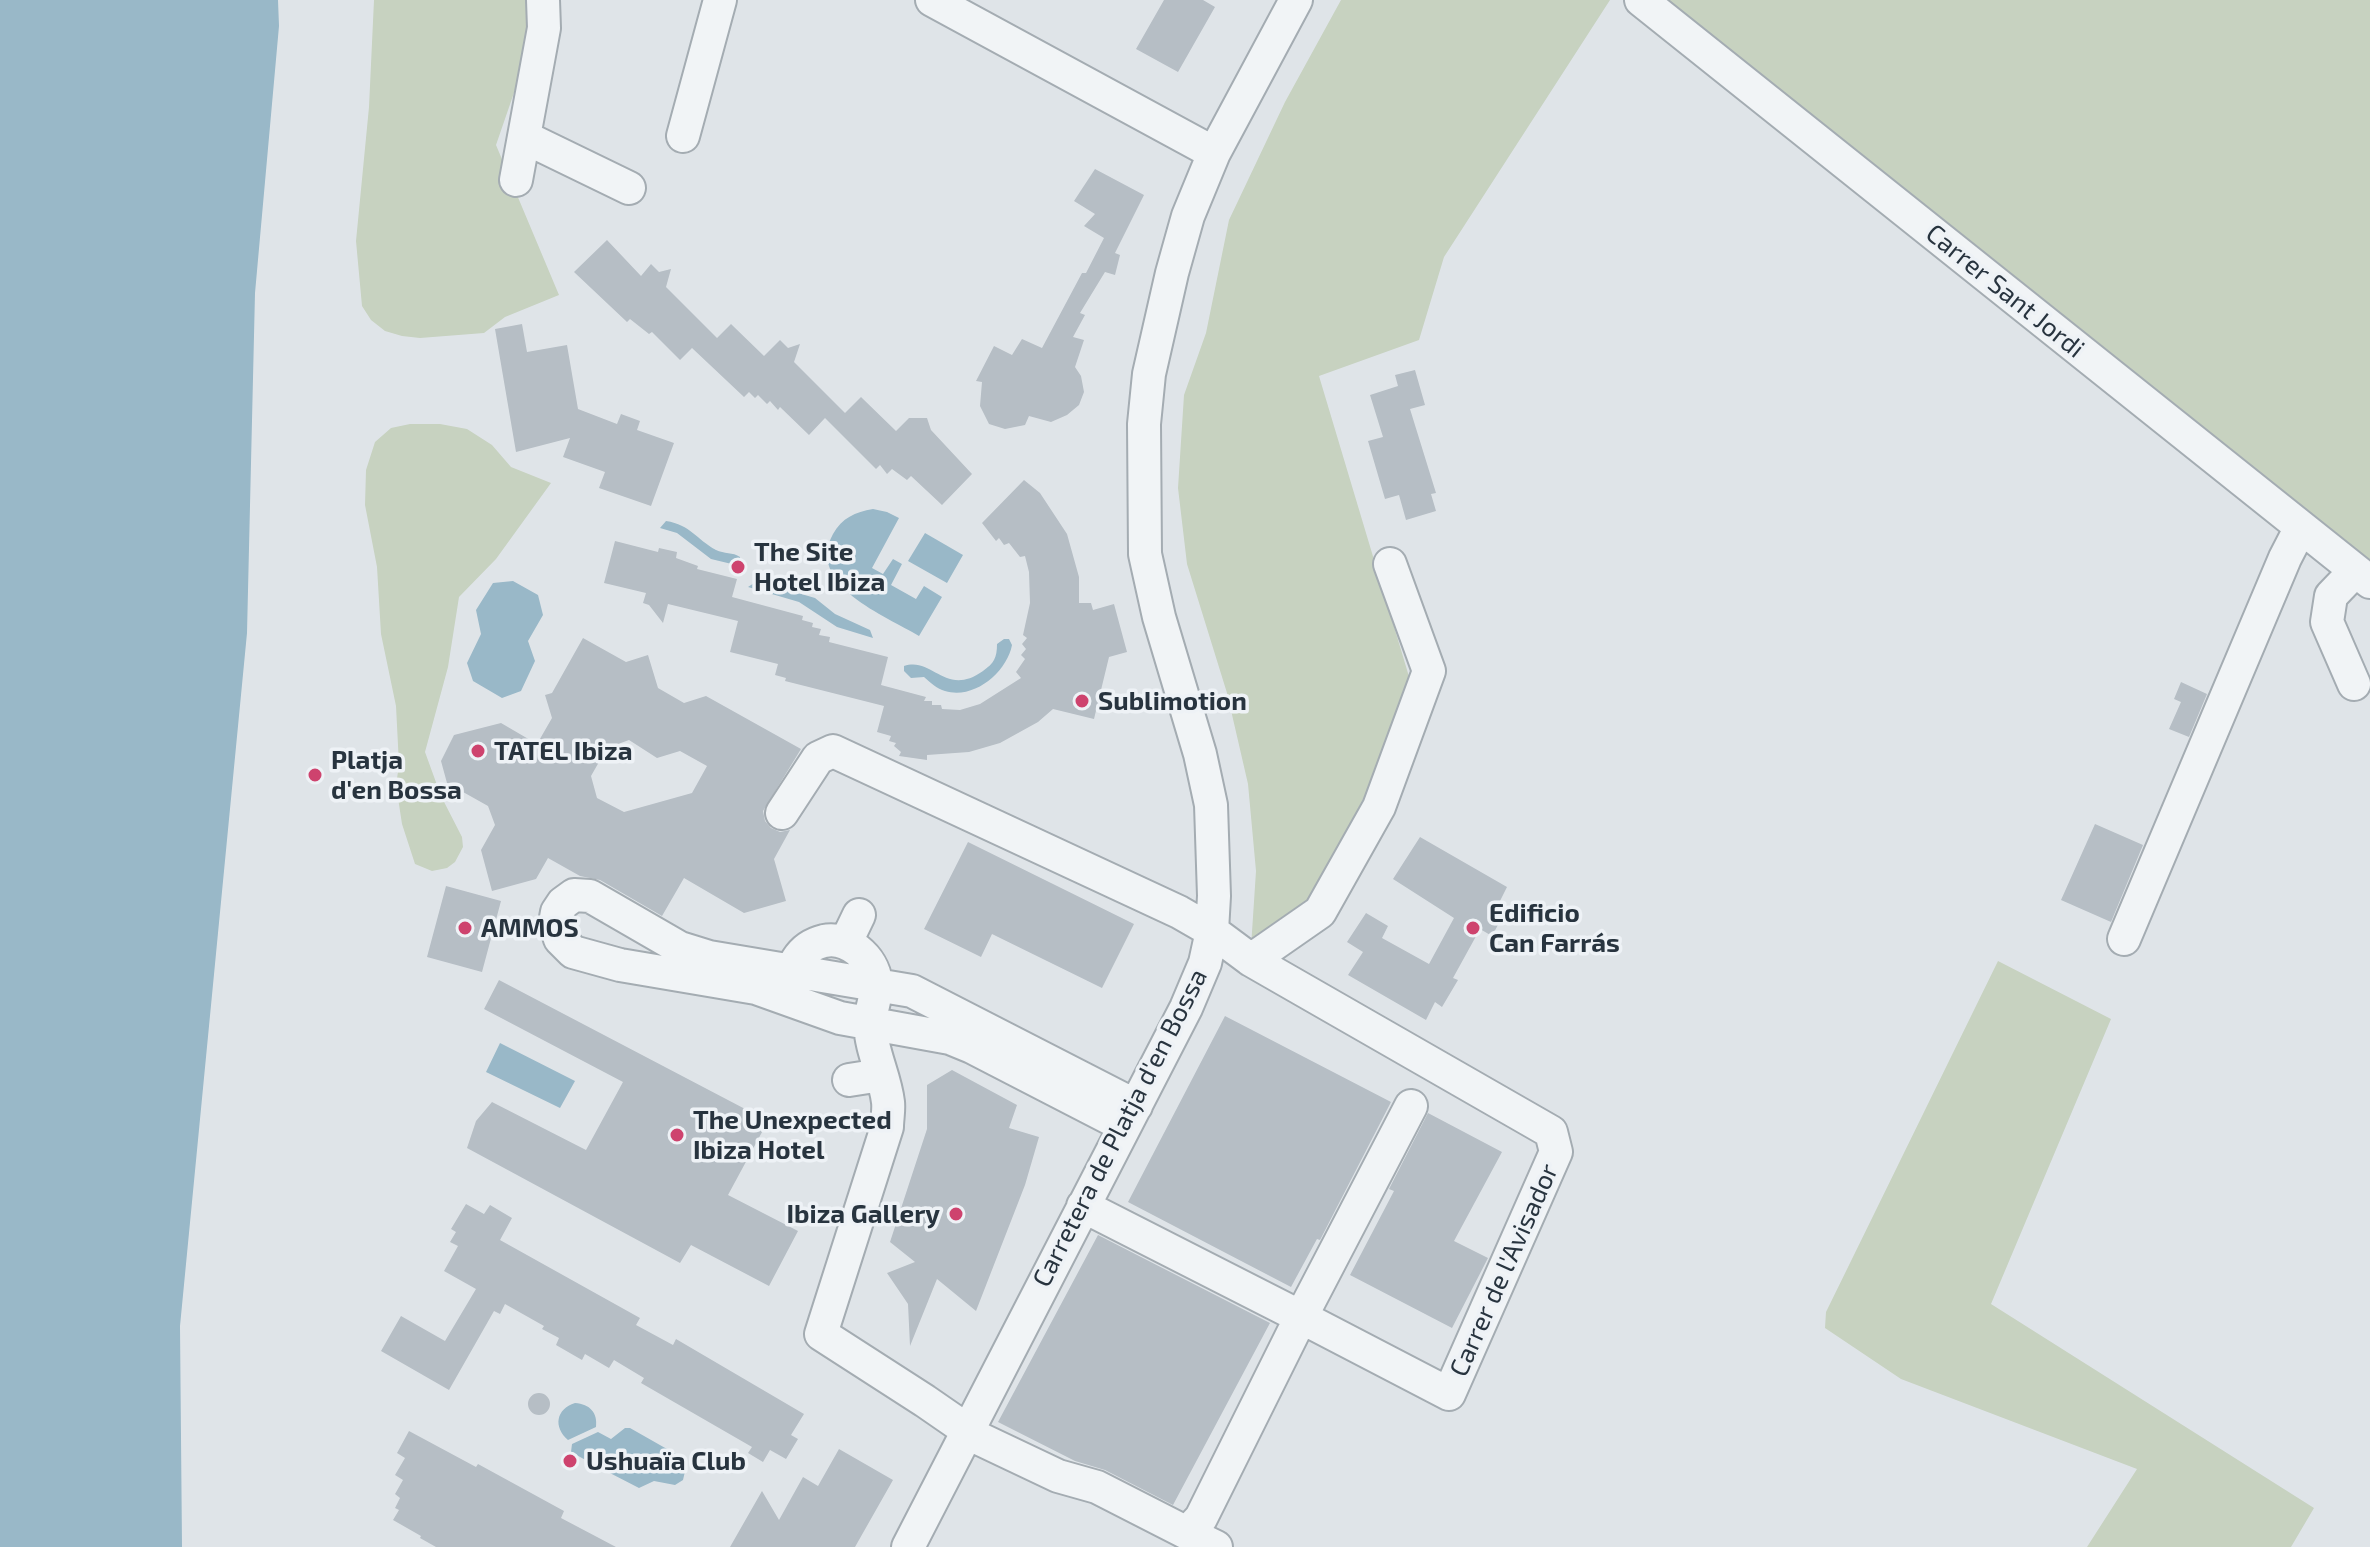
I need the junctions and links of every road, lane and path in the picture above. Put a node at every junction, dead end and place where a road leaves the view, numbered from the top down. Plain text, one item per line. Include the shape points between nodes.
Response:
1 (543, 0) edge
2 (720, 0) edge
3 (932, 0) edge
4 (1296, 0) edge
5 (1641, 0) edge
6 (683, 136) dead end
7 (524, 137) junction
8 (1214, 153) junction
9 (516, 180) dead end
10 (629, 188) dead end
11 (2301, 527) junction
12 (1390, 564) dead end
13 (2363, 576) edge
14 (2354, 684) dead end
15 (782, 813) dead end
16 (1212, 931) junction
17 (2124, 939) dead end
18 (1251, 960) junction
19 (876, 983) junction
20 (788, 984) junction
21 (870, 1023) junction
22 (881, 1075) junction
23 (849, 1080) dead end
24 (1411, 1106) dead end
25 (1131, 1116) junction
26 (1083, 1206) junction
27 (1301, 1317) junction
28 (967, 1431) junction
29 (1201, 1540) edge
30 (908, 1547) edge

1 - 7 street via 544,28
2 - 6 street
3 - 8 street
4 - 8 street, Carretera de Platja d'en Bossa
5 - 11 street, Carrer Sant Jordi
7 - 9 street
7 - 10 street
8 - 16 street, Carretera de Platja d'en Bossa via 1188,216 1155,345 1144,424 1143,492 1145,554 1211,805
11 - 13 street, Carrer Sant Jordi
11 - 17 street
12 - 18 street via 1429,671 1379,807 1320,912
13 - 14 street via 2331,596 2327,622
15 - 16 street, Carrer de l'Avisador via 818,758 833,751
16 - 18 street, Carrer de l'Avisador
16 - 25 street, Carretera de Platja d'en Bossa via 1197,983
18 - 27 street, Carrer de l'Avisador via 1551,1132 1556,1152 1449,1394
19 - 20 street
19 - 20 street via 852,929 801,952
19 - 21 street
19 - 25 street via 912,991
20 - 20 street via 680,948 590,896 574,895 557,912 560,939 573,952 756,988
20 - 21 street via 840,1018
21 - 22 street
21 - 25 street via 950,1038
22 - 23 street
22 - 28 street via 887,1127 821,1334
24 - 27 street
25 - 26 street, Carretera de Platja d'en Bossa
26 - 27 street, Carrer de l'Avisador
26 - 28 street, Carretera de Platja d'en Bossa
27 - 29 street via 1201,1518
28 - 29 street via 1058,1476 1097,1487
28 - 30 street, Carretera de Platja d'en Bossa

